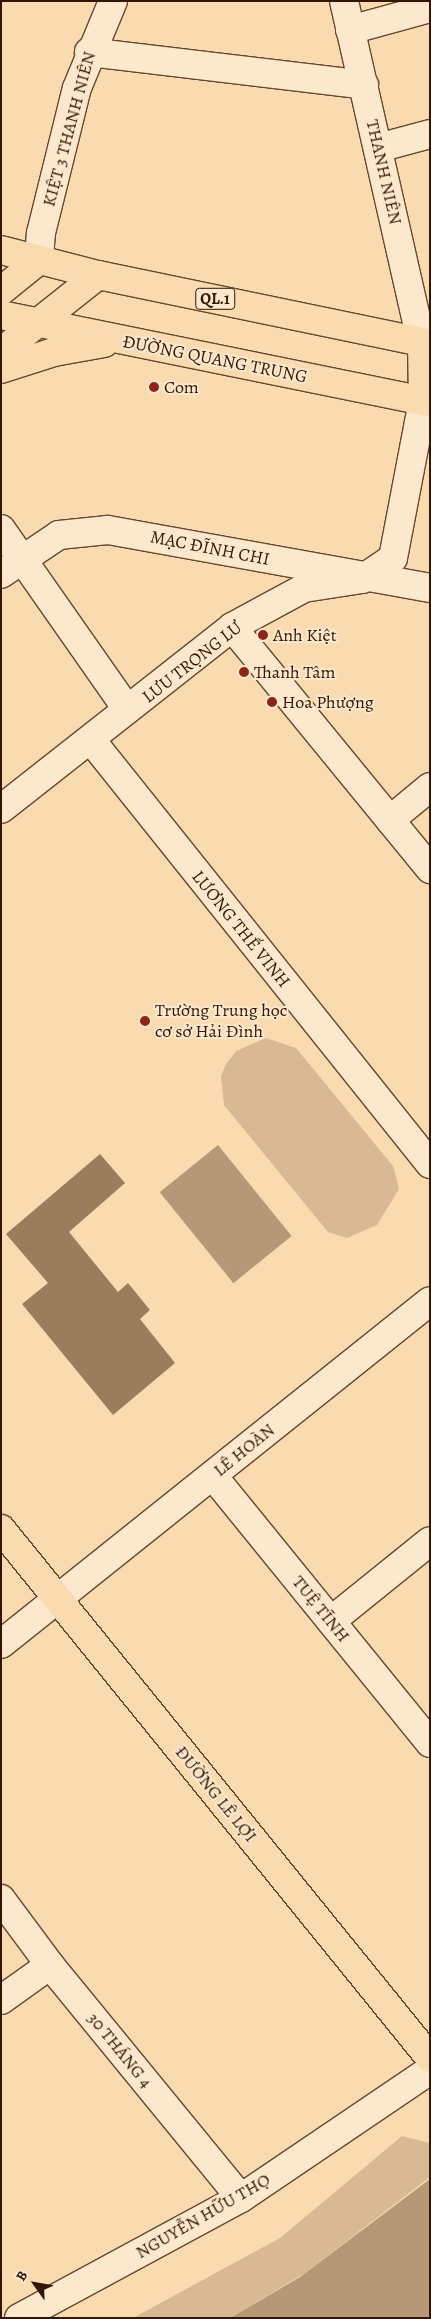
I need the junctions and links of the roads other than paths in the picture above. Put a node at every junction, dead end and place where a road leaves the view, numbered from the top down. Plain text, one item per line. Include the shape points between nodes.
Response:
1 (113, 1) edge
2 (344, 1) edge
3 (430, 8) edge
4 (350, 30) junction
5 (89, 52) junction
6 (364, 85) junction
7 (430, 134) edge
8 (378, 148) junction
9 (1, 250) edge
10 (39, 260) junction
11 (98, 275) junction
12 (1, 291) edge
13 (1, 315) edge
14 (38, 323) junction
15 (131, 343) junction
16 (426, 344) edge
17 (1, 352) edge
18 (1, 369) edge
19 (427, 401) edge
20 (1, 529) edge
21 (11, 566) edge
22 (362, 579) junction
23 (430, 588) edge
24 (232, 627) junction
25 (127, 710) junction
26 (90, 740) junction
27 (430, 787) edge
28 (1, 809) edge
29 (390, 820) junction
30 (430, 869) edge
31 (430, 1164) edge
32 (430, 1301) edge
33 (213, 1476) junction
34 (1, 1529) edge
35 (430, 1541) edge
36 (59, 1600) junction
37 (331, 1621) junction
38 (1, 1644) edge
39 (430, 1743) edge
40 (1, 1899) edge
41 (50, 1965) junction
42 (1, 2000) edge
43 (430, 2058) edge
44 (430, 2070) edge
45 (241, 2198) junction
46 (19, 2318) edge

1 - 5 street, KIỆT 3 THANH NIÊN
2 - 4 street, THANH NIÊN
3 - 4 street
4 - 6 street, THANH NIÊN
5 - 6 street
5 - 10 street, KIỆT 3 THANH NIÊN via 41,233
6 - 8 street, THANH NIÊN
7 - 8 street
8 - 16 street, THANH NIÊN
9 - 10 main road, QL.1
10 - 11 main road, QL.1
10 - 12 main road
11 - 14 main road
11 - 16 main road, QL.1
13 - 14 main road, ĐƯỜNG QUANG TRUNG
14 - 15 main road, ĐƯỜNG QUANG TRUNG
14 - 17 main road
15 - 18 main road via 68,348
15 - 19 main road, ĐƯỜNG QUANG TRUNG
16 - 19 main road
19 - 22 street, LƯU TRỌNG LƯ via 393,558
20 - 21 street
21 - 22 street, MẠC ĐĨNH CHI via 59,535 108,530 175,539
21 - 25 street
22 - 23 street, MẠC ĐĨNH CHI
22 - 24 street, LƯU TRỌNG LƯ via 304,588
24 - 25 street, LƯU TRỌNG LƯ
24 - 29 street
25 - 26 street, LƯU TRỌNG LƯ
26 - 28 street, LƯU TRỌNG LƯ
26 - 31 street, LƯƠNG THẾ VINH
27 - 29 street
29 - 30 street
32 - 33 street, LÊ HOÀN
33 - 36 street, LÊ HOÀN
33 - 37 street, TUỆ TĨNH
34 - 36 main road, ĐƯỜNG LÊ LỢI
35 - 37 street
36 - 38 street, LÊ HOÀN
36 - 43 main road, ĐƯỜNG LÊ LỢI
37 - 39 street, TUỆ TĨNH
40 - 41 street, 30 THÁNG 4
41 - 42 street
41 - 45 street, 30 THÁNG 4
44 - 45 street, NGUYỄN HỮU THỌ
45 - 46 street, NGUYỄN HỮU THỌ

